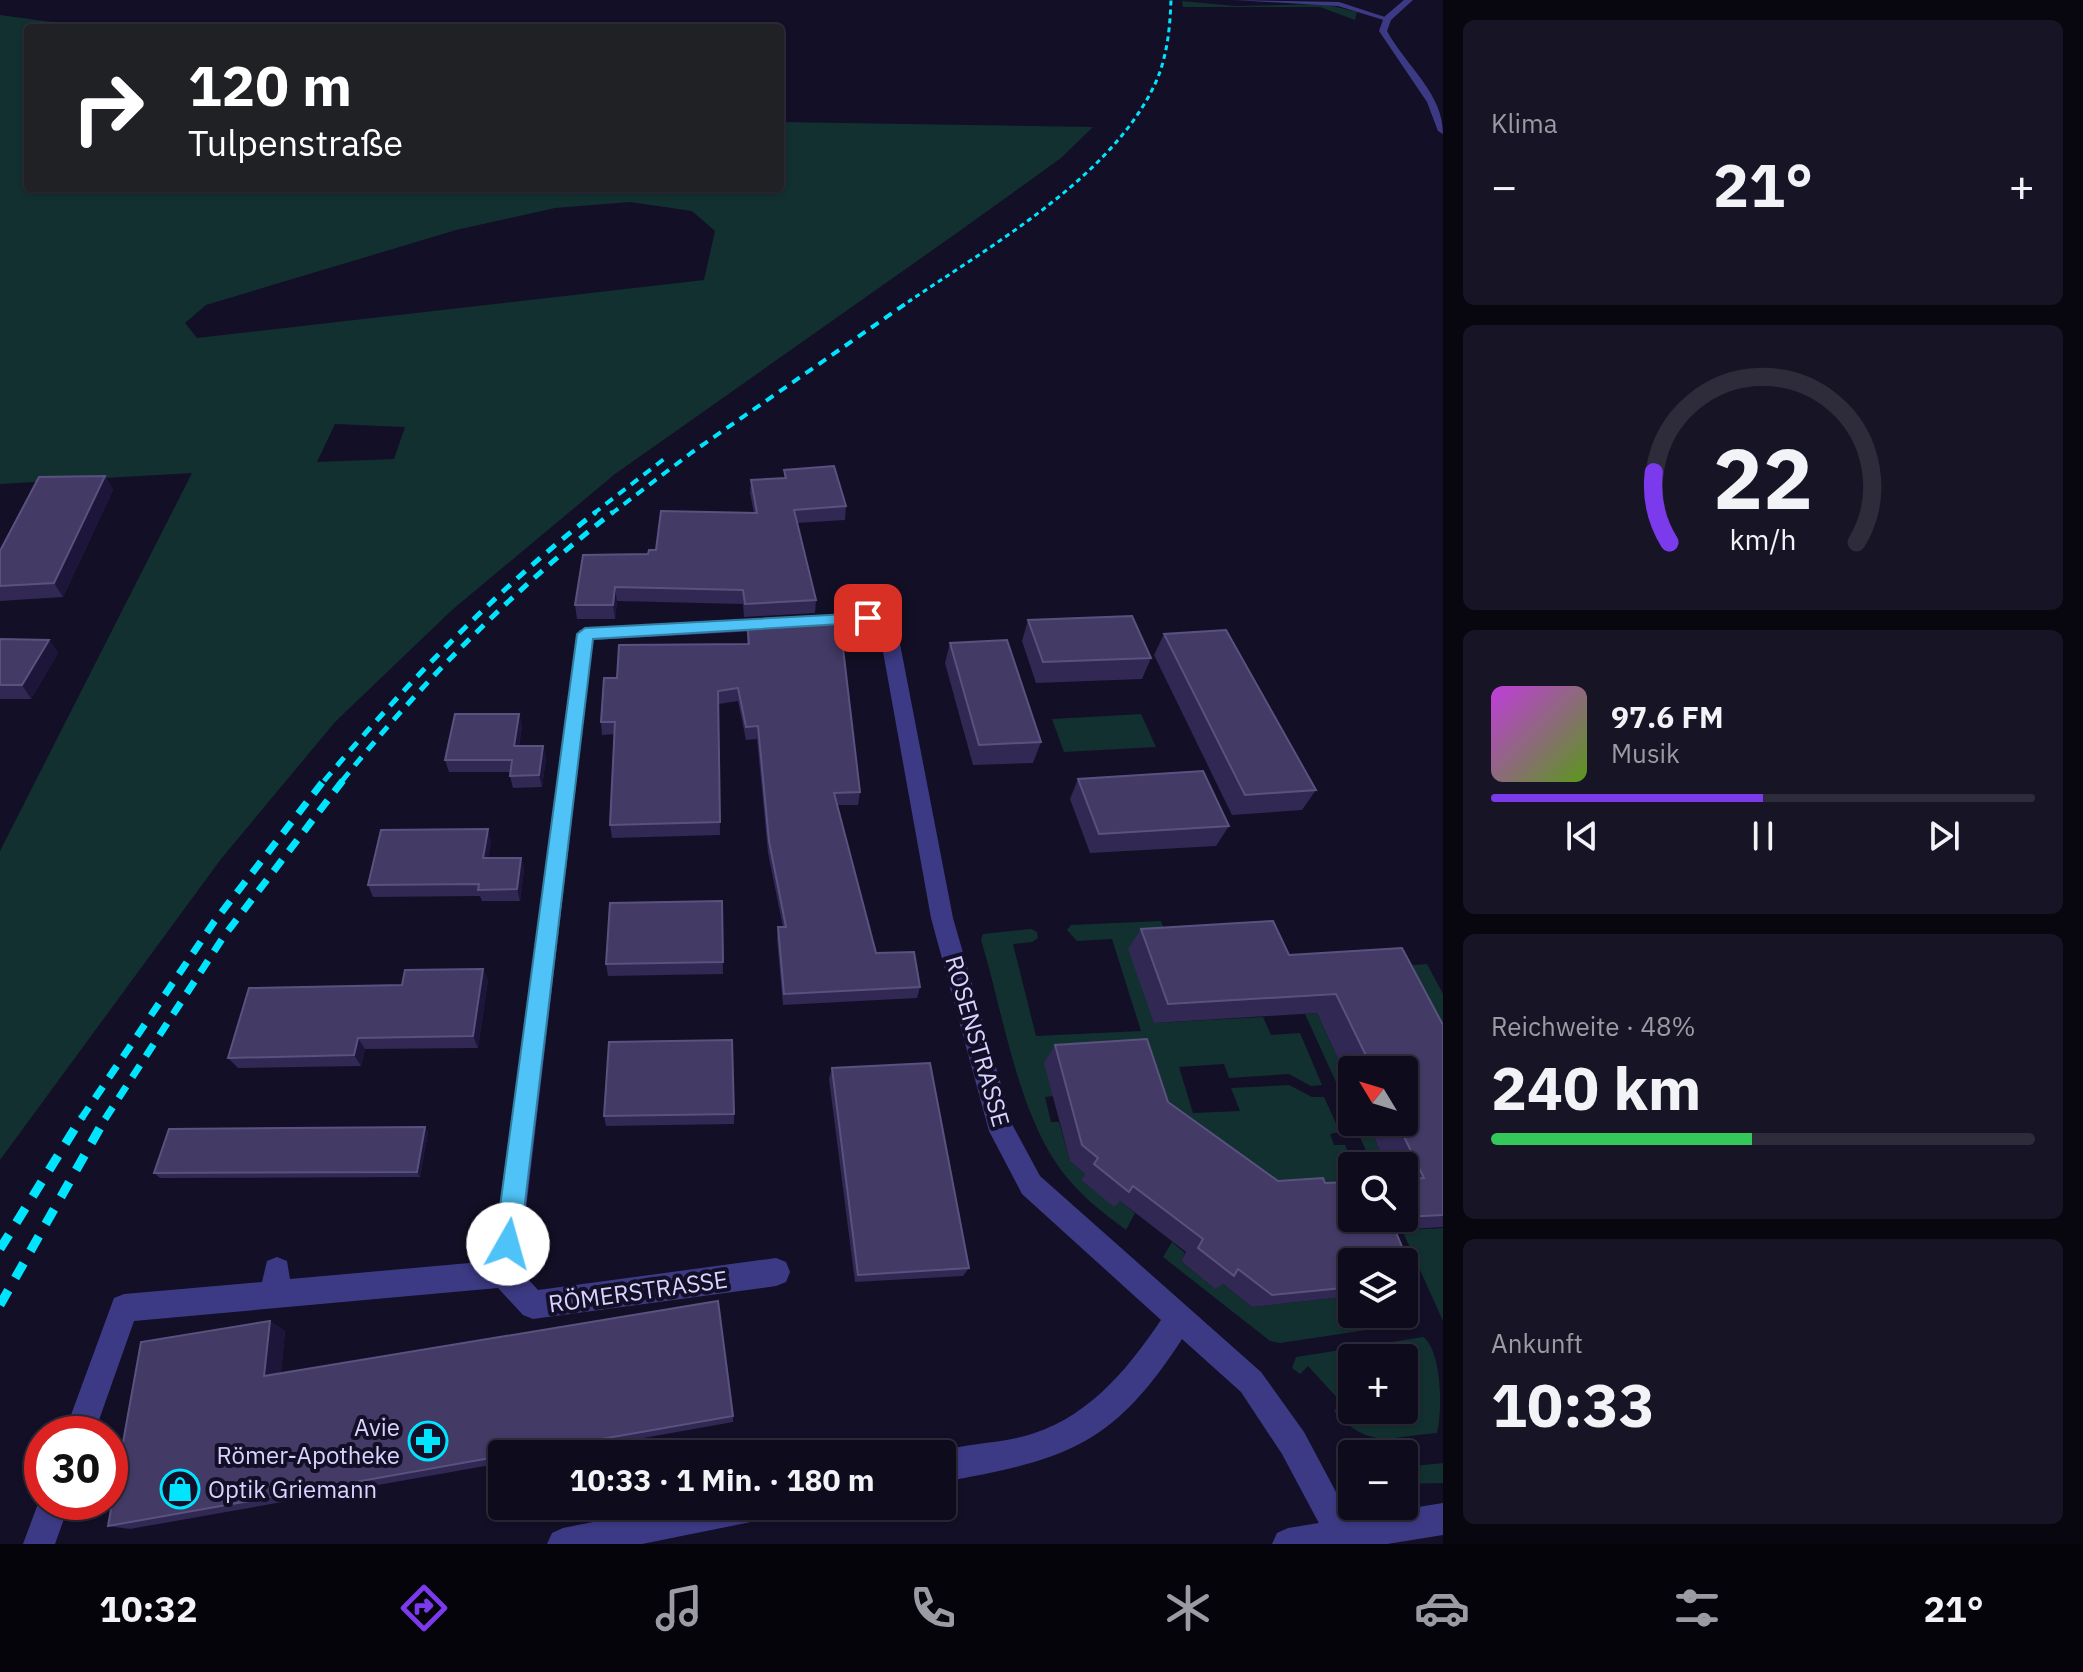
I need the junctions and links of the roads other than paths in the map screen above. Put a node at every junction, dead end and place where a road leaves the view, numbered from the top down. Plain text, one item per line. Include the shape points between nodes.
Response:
1 (1238, 0) edge
2 (1409, 0) edge
3 (1387, 19) junction
4 (1443, 131) edge
5 (776, 1272) dead end
6 (504, 1274) junction
7 (1180, 1316) junction
8 (85, 1416) edge
9 (956, 1464) edge
10 (1443, 1519) edge
11 (48, 1520) edge
12 (682, 1520) edge
13 (1341, 1533) junction
14 (39, 1544) edge
15 (563, 1544) edge
16 (1288, 1544) edge

1 - 3 street via 1339,4
2 - 3 street
3 - 4 street via 1383,31 1438,106
5 - 6 street, RÖMERSTRASSE via 533,1305
6 - 7 street, ROSENSTRASSE via 585,634 886,618 942,918 1002,1131 1031,1185
6 - 8 street via 276,1281 124,1308
7 - 9 street via 1154,1358 1114,1400 1067,1436
7 - 13 street, ROSENSTRASSE via 1251,1382 1293,1443
10 - 13 street
11 - 14 street
12 - 15 street
13 - 16 street

